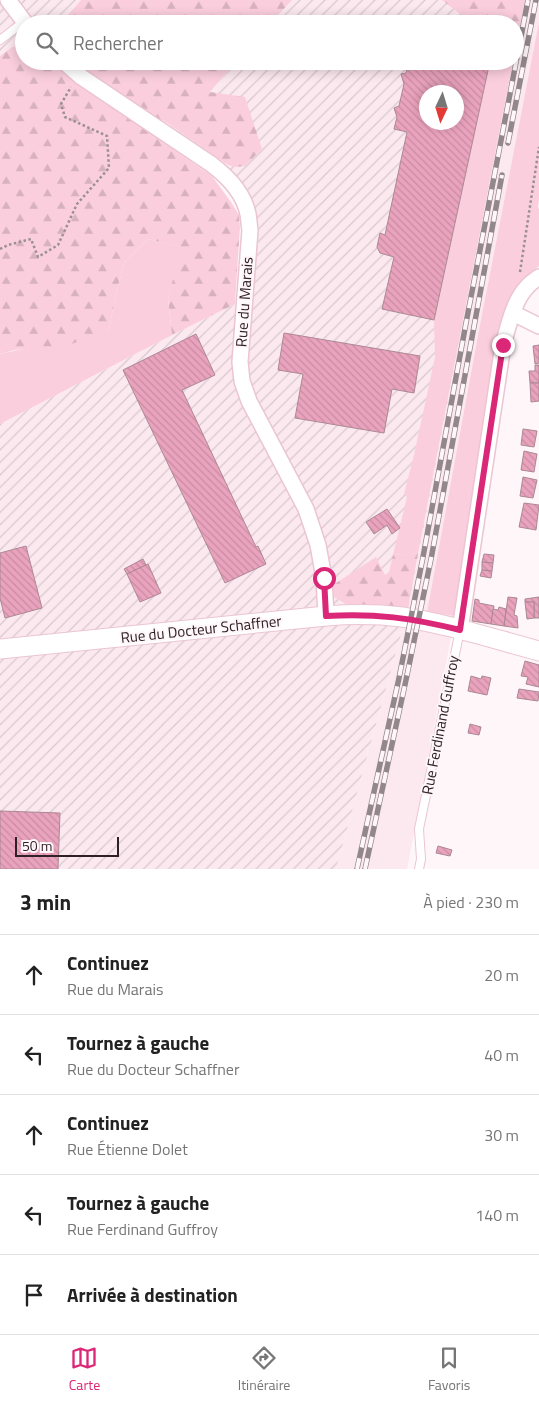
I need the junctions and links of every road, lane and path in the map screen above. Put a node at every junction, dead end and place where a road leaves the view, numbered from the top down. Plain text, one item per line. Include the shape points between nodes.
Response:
1 (8, 0) edge
2 (20, 15) edge
3 (15, 30) edge
4 (0, 40) edge
5 (73, 70) edge
6 (80, 76) junction
7 (539, 147) edge
8 (0, 249) edge
9 (539, 277) edge
10 (526, 288) junction
11 (512, 313) junction
12 (539, 326) edge
13 (326, 616) junction
14 (460, 630) junction
15 (0, 649) edge
16 (539, 652) edge
17 (419, 869) edge

1 - 2 street
3 - 4 lane
5 - 6 street, Rue du Marais
6 - 8 path via 60,104 65,117 107,136 110,168 77,204 58,246 38,257 31,239
6 - 13 street, Rue du Marais via 223,173 248,213 250,230 240,362 242,381 249,401 306,509 318,545
7 - 10 path via 520,273
9 - 10 street
10 - 11 street, Rue Ferdinand Guffroy
11 - 12 street
11 - 14 street, Rue Ferdinand Guffroy via 500,361
13 - 14 street, Rue du Docteur Schaffner via 402,617
13 - 15 street, Rue du Docteur Schaffner
14 - 16 street, Rue du Docteur Schaffner
14 - 17 lane, Rue Ferdinand Guffroy via 419,829

